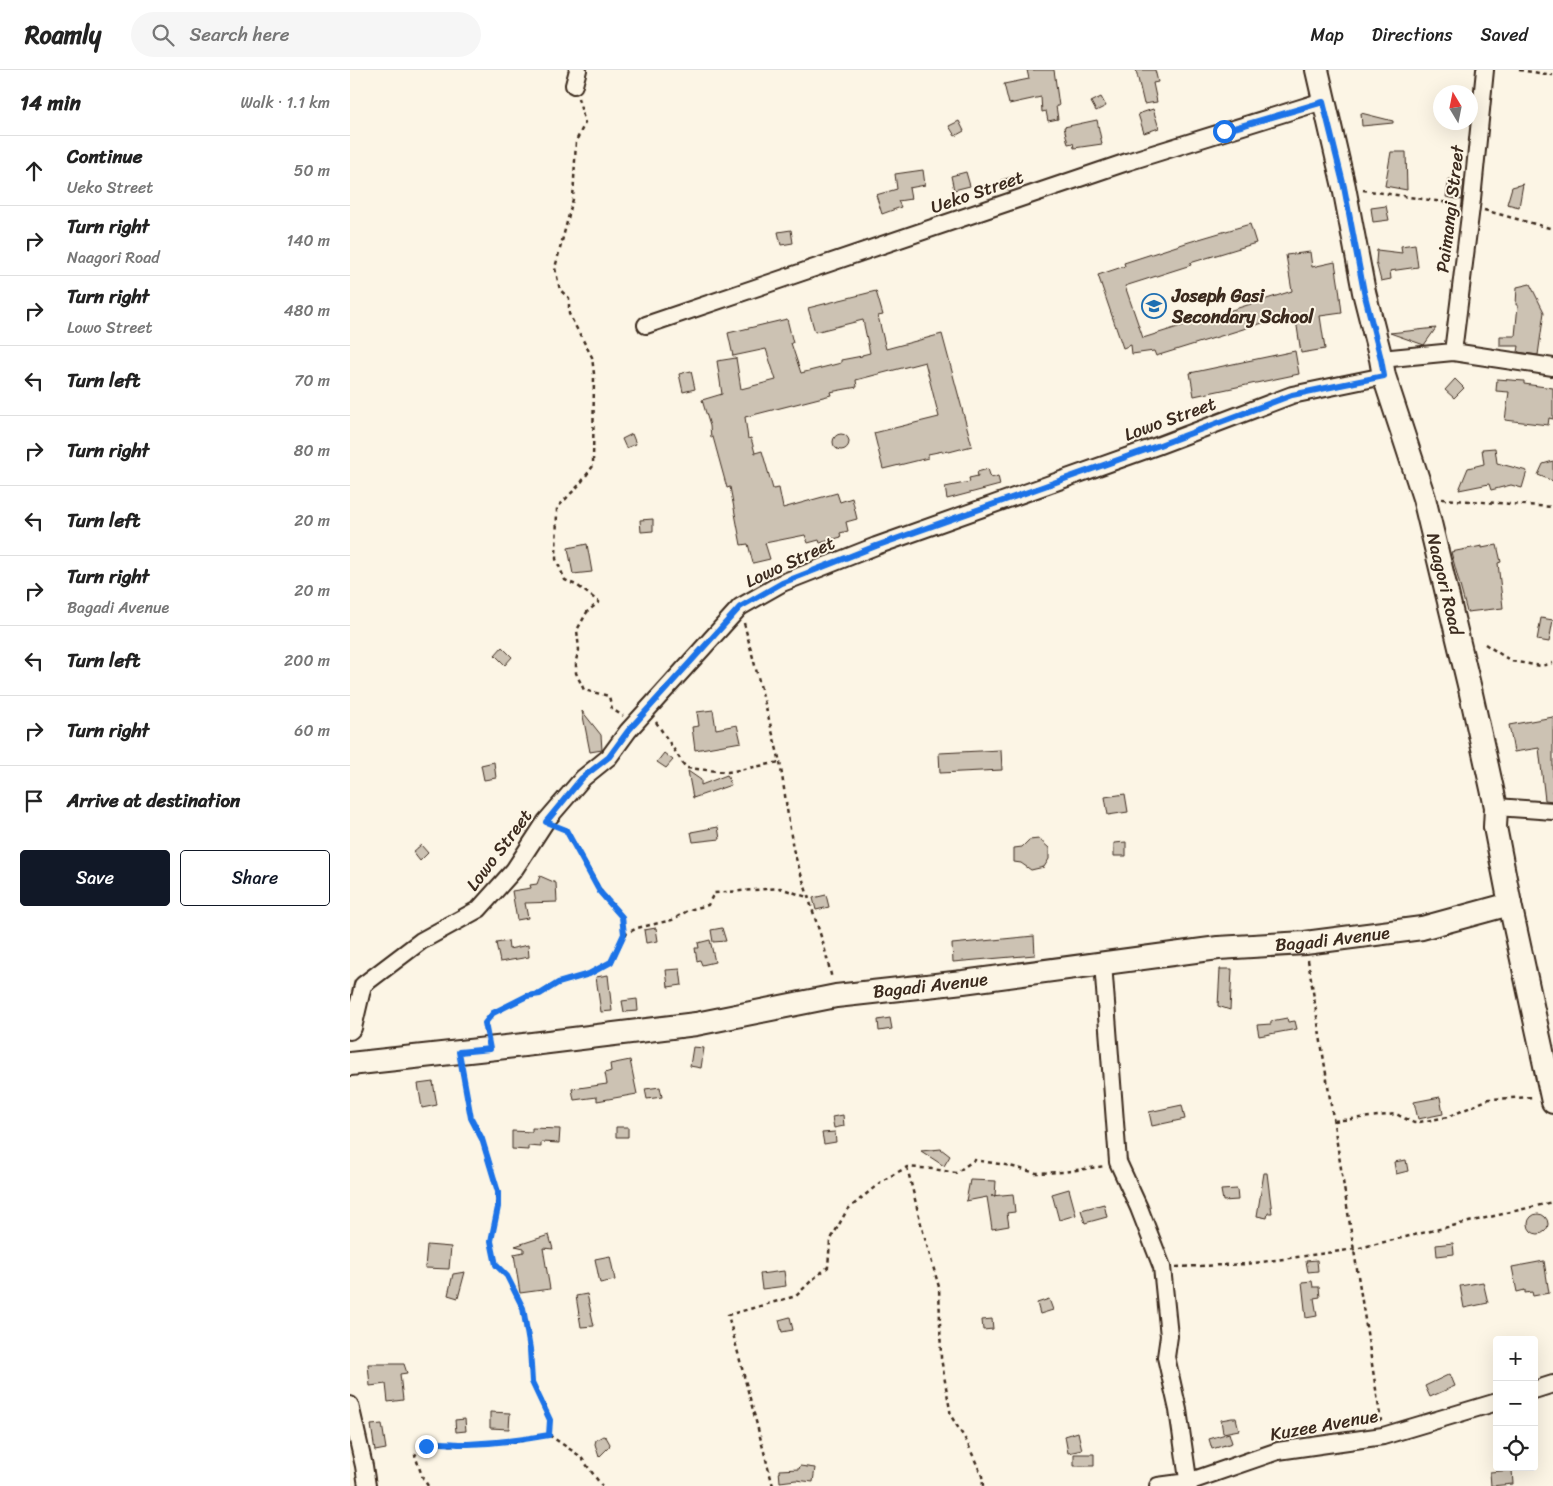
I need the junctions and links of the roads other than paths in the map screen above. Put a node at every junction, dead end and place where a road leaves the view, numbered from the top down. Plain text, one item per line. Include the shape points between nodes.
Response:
1 (1317, 70) edge
2 (1485, 70) edge
3 (1323, 102) junction
4 (646, 325) dead end
5 (1453, 352) junction
6 (1553, 367) edge
7 (1383, 368) junction
8 (1496, 808) junction
9 (1553, 811) edge
10 (1510, 904) junction
11 (1103, 963) junction
12 (350, 1031) edge
13 (350, 1064) edge
14 (1553, 1099) edge
15 (1553, 1384) edge
16 (1538, 1389) edge
17 (1493, 1403) edge
18 (350, 1405) edge
19 (1189, 1484) edge
20 (367, 1486) edge
21 (1158, 1486) edge

1 - 3 street, Naagori Road
2 - 5 street, Paimangi Street
3 - 4 street, Ueko Street via 1127,162
3 - 7 street, Naagori Road
5 - 6 street, Lowo Street
5 - 7 street, Lowo Street
7 - 8 street, Naagori Road via 1424,498
7 - 12 street, Lowo Street via 1292,395 876,546 782,583 740,607 609,757 582,778 546,822 514,870 479,909 421,941 363,985
8 - 9 street
8 - 10 street, Naagori Road via 1495,827
10 - 11 street, Bagadi Avenue via 1422,928
10 - 14 street, Naagori Road
11 - 13 street, Bagadi Avenue via 836,996 696,1024
11 - 19 street via 1118,1162 1162,1268 1169,1336 1166,1357
15 - 16 street
17 - 19 street, Kuzee Avenue via 1384,1436 1278,1451
18 - 20 street
19 - 21 street, Kuzee Avenue

